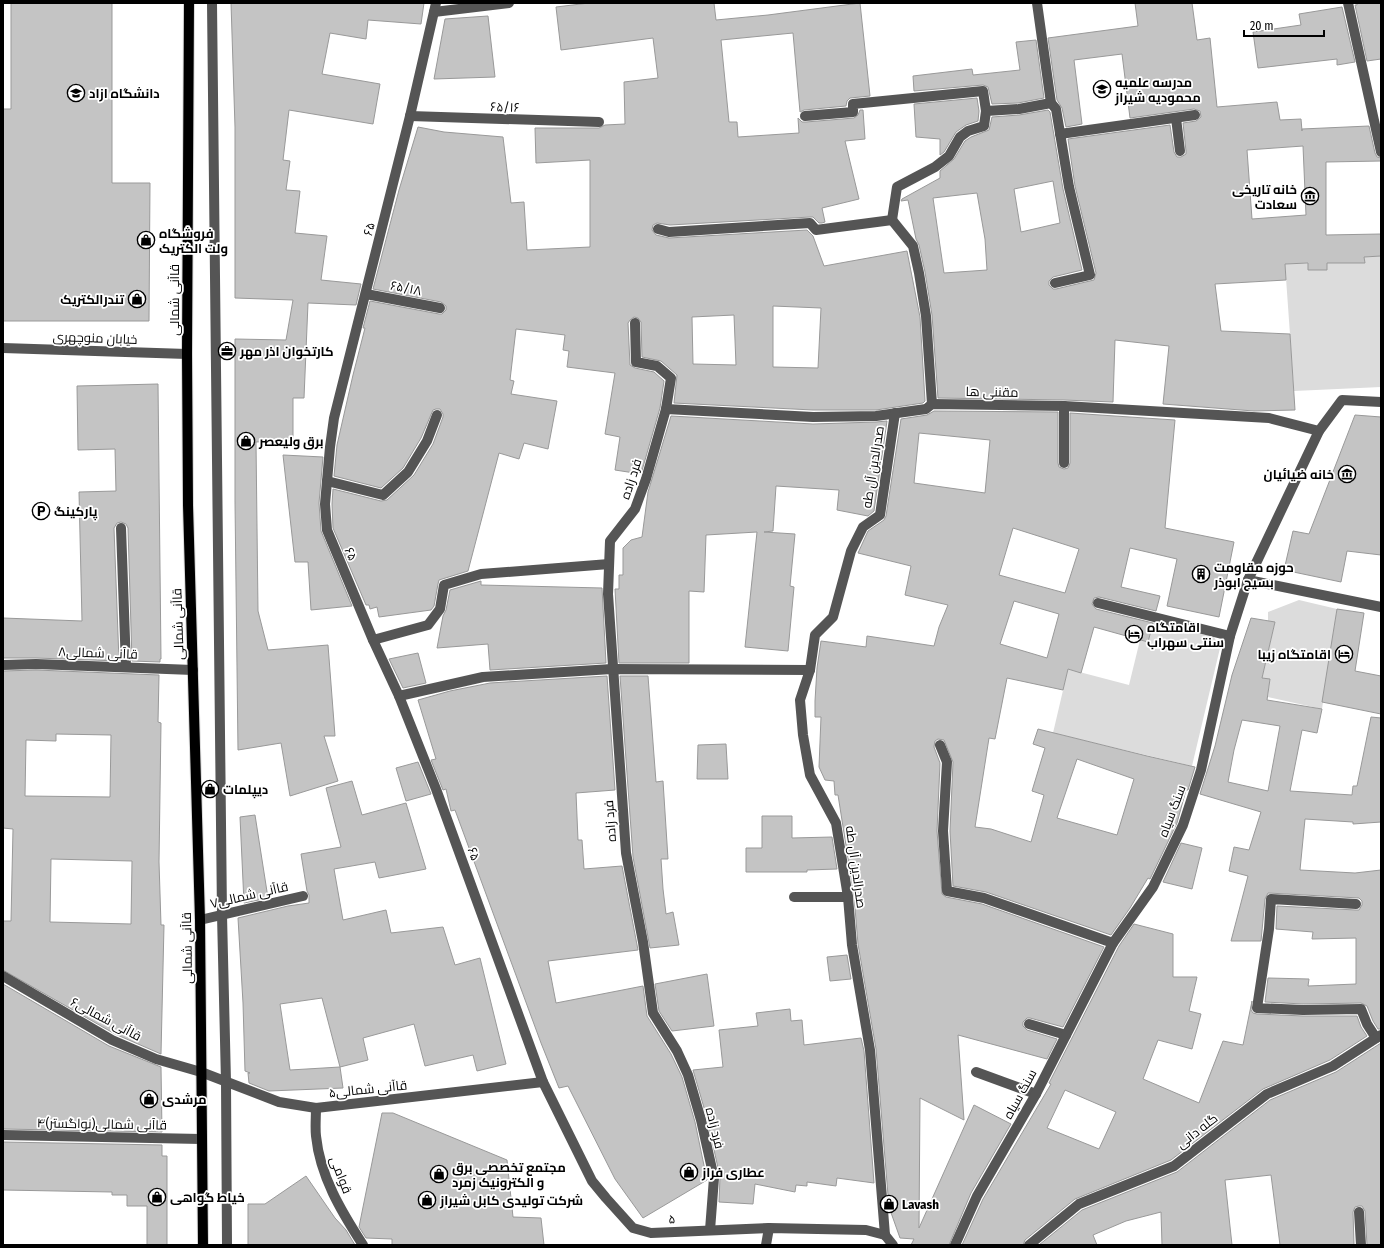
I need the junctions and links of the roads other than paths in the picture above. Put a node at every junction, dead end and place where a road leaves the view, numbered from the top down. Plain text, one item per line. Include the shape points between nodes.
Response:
1 (189, 3) edge
2 (212, 3) edge
3 (509, 3) edge
4 (1037, 3) edge
5 (1348, 3) edge
6 (435, 8) edge
7 (1051, 103) junction
8 (986, 111) junction
9 (1195, 115) dead end
10 (410, 116) junction
11 (805, 116) dead end
12 (1176, 118) junction
13 (599, 122) dead end
14 (1060, 134) junction
15 (1180, 151) dead end
16 (1381, 152) edge
17 (892, 220) junction
18 (658, 229) dead end
19 (1055, 283) dead end
20 (366, 294) junction
21 (440, 308) dead end
22 (635, 323) dead end
23 (3, 348) edge
24 (187, 354) junction
25 (1381, 402) edge
26 (932, 404) junction
27 (1064, 406) junction
28 (666, 409) junction
29 (895, 414) junction
30 (437, 415) dead end
31 (1319, 431) junction
32 (1064, 463) dead end
33 (327, 481) junction
34 (121, 528) dead end
35 (609, 564) junction
36 (1248, 580) junction
37 (1098, 604) dead end
38 (1381, 607) edge
39 (1230, 636) junction
40 (373, 640) junction
41 (3, 665) edge
42 (126, 667) junction
43 (612, 669) junction
44 (193, 670) junction
45 (810, 670) junction
46 (399, 696) junction
47 (940, 745) dead end
48 (303, 896) dead end
49 (794, 897) dead end
50 (848, 897) junction
51 (1356, 904) dead end
52 (222, 915) junction
53 (200, 920) junction
54 (1113, 943) junction
55 (3, 976) edge
56 (1029, 1024) dead end
57 (1066, 1035) junction
58 (1379, 1037) edge
59 (201, 1072) junction
60 (976, 1072) dead end
61 (226, 1082) junction
62 (543, 1082) junction
63 (1036, 1094) junction
64 (316, 1108) junction
65 (3, 1135) edge
66 (201, 1140) junction
67 (1359, 1212) dead end
68 (769, 1228) junction
69 (710, 1230) junction
70 (885, 1235) junction
71 (202, 1245) edge
72 (227, 1245) edge
73 (363, 1245) edge
74 (766, 1245) edge
75 (893, 1245) edge
76 (954, 1245) edge
77 (1028, 1245) edge
78 (1361, 1245) edge

1 - 24 main road, قاآنی شمالی
2 - 52 street
3 - 6 street
4 - 7 street
5 - 16 street
6 - 10 street, ۶۵
7 - 8 street via 1019,109
7 - 14 street via 1056,109
8 - 11 street via 983,91 853,104 853,112
8 - 17 street via 984,126 968,131 960,137 949,156 935,167 897,187
9 - 12 street
10 - 13 street, ۶۵/۱۶
10 - 20 street, ۶۵
12 - 14 street
12 - 15 street
14 - 19 street via 1069,187 1090,275
17 - 18 street via 816,230 810,223 669,232
17 - 26 street via 912,246 917,266 926,316
20 - 21 street, ۶۵/۱۸
20 - 33 street, ۶۵ via 334,418
22 - 28 street, فرد زاده via 636,362 657,366 671,378
23 - 24 street, خیابان منوچهری
24 - 44 main road, قاآنی شمالی
25 - 31 street, سنگ سیاه via 1342,400
26 - 27 street, مقننی ها
26 - 29 street, مقننی ها via 926,409
27 - 31 street, مقننی ها via 1269,418
27 - 32 street
28 - 29 street, مقننی ها via 813,417
28 - 35 street, فرد زاده via 635,509 610,541
29 - 45 street, صدرالدین آل طه via 880,515 863,527 851,551 834,617 815,635
30 - 33 street via 427,441 408,472 383,496
31 - 36 street, سنگ سیاه
33 - 40 street, ۶۵ via 327,530
34 - 42 street
35 - 40 street via 481,574 444,585 440,609 428,625
35 - 43 street, فرد زاده
36 - 38 street
36 - 39 street, سنگ سیاه
37 - 39 street
39 - 54 street, سنگ سیاه via 1201,770 1183,825 1153,887
40 - 46 street, ۶۵
41 - 42 street, قاآنی شمالی۸
42 - 44 street, قاآنی شمالی۸
43 - 45 street
43 - 46 street via 483,677
43 - 69 street, فرد زاده via 626,853 643,942 653,1014 680,1057 701,1120 714,1178
44 - 53 main road, قاآنی شمالی
45 - 50 street, صدرالدین آل طه via 800,700 804,742 810,775 836,823
46 - 62 street, ۶۵ via 452,832
47 - 54 street via 947,762 943,831 947,892 984,898
48 - 52 street, قاآنی شمالی۷
49 - 50 street
50 - 70 street, صدرالدین آل طه via 852,945 870,1050
51 - 58 street via 1271,899 1257,1008 1361,1009 1366,1024
52 - 53 street, قاآنی شمالی۷
52 - 61 street
53 - 59 main road, قاآنی شمالی
54 - 57 street, سنگ سیاه
55 - 59 street, قاآنی شمالی۶ via 112,1040 156,1059
56 - 57 street
57 - 63 street, سنگ سیاه
58 - 77 street, گله دانی via 1333,1066 1267,1094 1174,1166 1079,1204
59 - 61 street, قاآنی شمالی۵
59 - 66 main road, قاآنی شمالی
60 - 63 street
61 - 64 street, قاآنی شمالی۵ via 279,1102
61 - 72 street
62 - 64 street, قاآنی شمالی۵
62 - 69 street, ۵ via 592,1181 633,1228 651,1233
63 - 76 street, سنگ سیاه via 977,1196
64 - 73 street, قوامی via 315,1135 321,1164 340,1210
65 - 66 street, ۴قاآنی شمالی(نواگستر)
66 - 71 main road, قاآنی شمالی
67 - 78 street
68 - 69 street, ۵
68 - 70 street, ۵ via 866,1230
68 - 74 street
70 - 75 street

